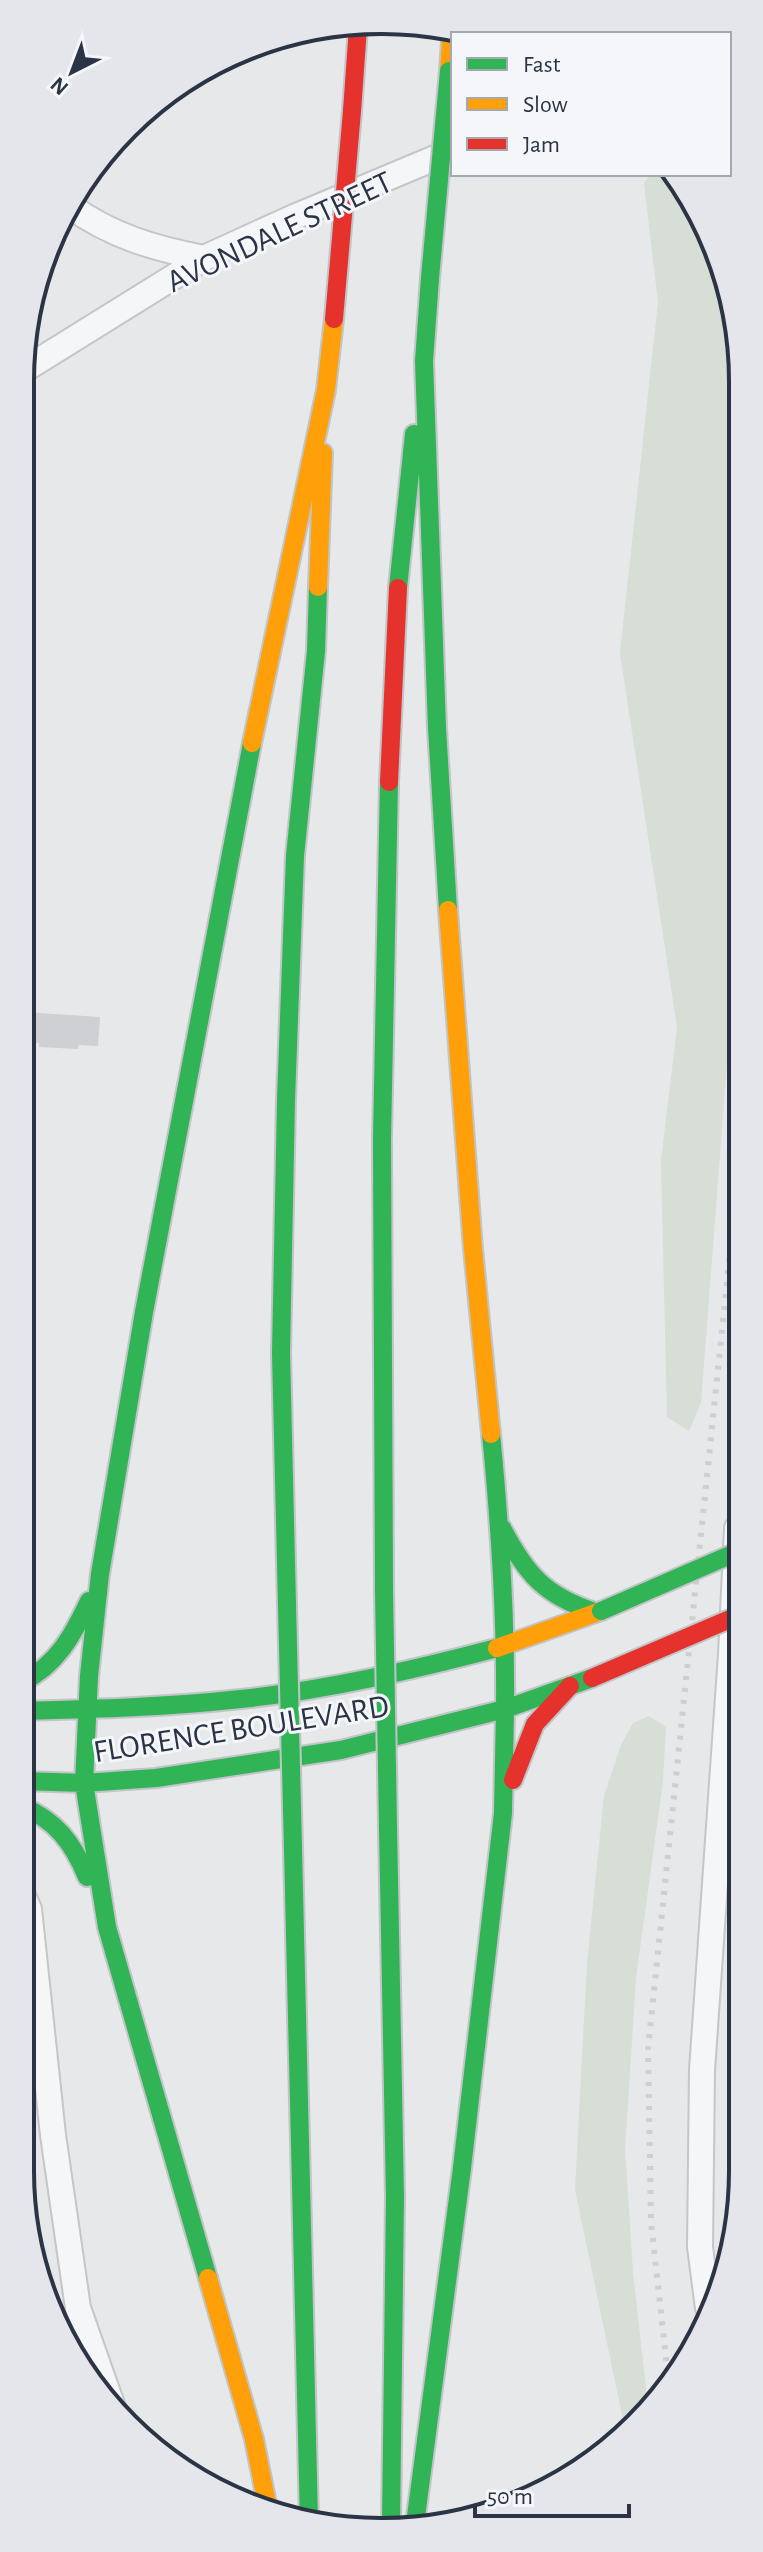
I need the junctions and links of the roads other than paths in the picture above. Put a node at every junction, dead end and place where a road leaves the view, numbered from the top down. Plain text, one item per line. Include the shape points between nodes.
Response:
1 (357, 35) edge
2 (451, 42) edge
3 (451, 152) edge
4 (79, 213) edge
5 (204, 258) junction
6 (424, 361) junction
7 (35, 363) edge
8 (326, 390) junction
9 (500, 1525) junction
10 (729, 1556) edge
11 (100, 1574) junction
12 (598, 1612) junction
13 (729, 1619) edge
14 (506, 1645) junction
15 (729, 1666) edge
16 (34, 1677) edge
17 (570, 1686) junction
18 (505, 1709) junction
19 (34, 1711) edge
20 (87, 1711) junction
21 (34, 1781) edge
22 (84, 1783) junction
23 (34, 1810) edge
24 (503, 1813) junction
25 (729, 1874) edge
26 (716, 1891) junction
27 (107, 1927) junction
28 (34, 1956) edge
29 (706, 2295) edge
30 (102, 2377) edge
31 (266, 2498) edge
32 (309, 2510) edge
33 (416, 2516) edge
34 (391, 2518) edge

1 - 8 main road, bridge
2 - 6 main road, bridge
3 - 5 street, AVONDALE STREET
4 - 5 street via 135,242
5 - 7 street, AVONDALE STREET
6 - 9 main road via 451,955
6 - 34 main road, bridge via 393,642 383,1102 381,1407 395,2197
8 - 11 main road via 182,1101
8 - 32 main road, bridge via 316,651 295,856 281,1353
9 - 12 main road via 521,1564 543,1587 571,1606
9 - 14 main road
10 - 12 main road, FLORENCE BOULEVARD, bridge
11 - 16 main road via 76,1631
11 - 20 main road
12 - 14 main road, FLORENCE BOULEVARD
13 - 17 main road, FLORENCE BOULEVARD, bridge
14 - 18 main road
14 - 20 main road, FLORENCE BOULEVARD via 335,1685 242,1699
15 - 26 street
17 - 18 main road, FLORENCE BOULEVARD
17 - 24 main road via 535,1724
18 - 22 main road, FLORENCE BOULEVARD via 341,1750 156,1778
18 - 24 main road
19 - 20 main road, FLORENCE BOULEVARD
20 - 22 main road
21 - 22 main road, FLORENCE BOULEVARD
22 - 27 main road
23 - 27 main road via 64,1832
24 - 33 main road
25 - 26 street
26 - 29 street via 702,2100 700,2247
27 - 31 main road via 250,2424
28 - 30 street via 78,2308

